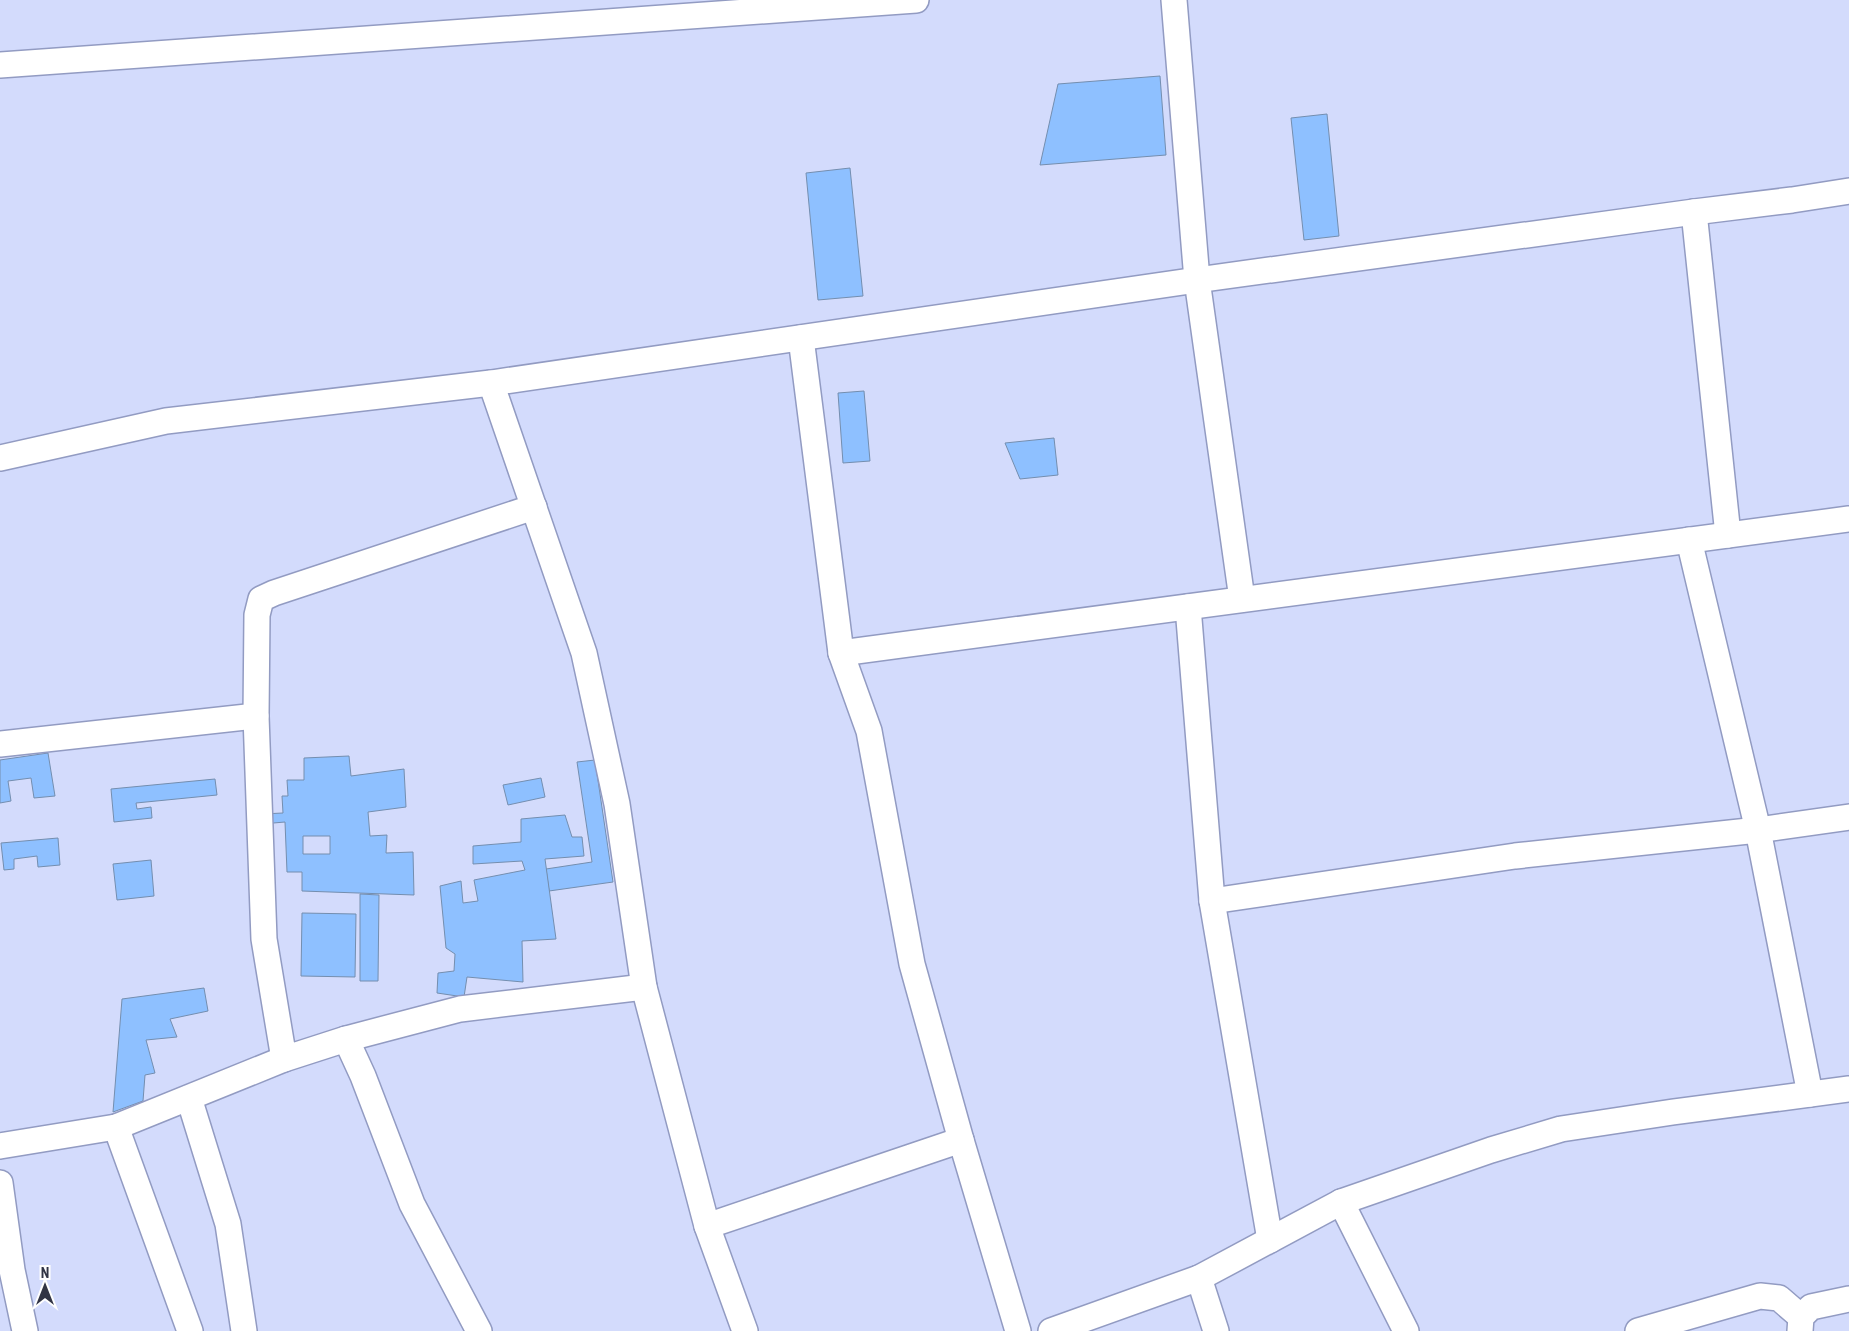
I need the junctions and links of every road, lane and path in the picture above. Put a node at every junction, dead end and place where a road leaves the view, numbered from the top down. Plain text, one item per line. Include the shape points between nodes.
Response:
1 (916, 0) edge
2 (1174, 0) edge
3 (0, 65) edge
4 (1849, 191) edge
5 (1694, 212) junction
6 (1197, 280) junction
7 (801, 338) junction
8 (491, 383) junction
9 (0, 458) edge
10 (534, 507) junction
11 (1849, 519) edge
12 (1728, 535) junction
13 (1689, 540) junction
14 (1242, 600) junction
15 (1188, 606) junction
16 (841, 653) junction
17 (256, 716) junction
18 (0, 744) edge
19 (1849, 817) edge
20 (1758, 830) junction
21 (1212, 901) junction
22 (644, 987) junction
23 (346, 1039) junction
24 (284, 1060) junction
25 (1849, 1089) edge
26 (1810, 1094) junction
27 (188, 1098) junction
28 (116, 1127) junction
29 (961, 1140) junction
30 (0, 1146) edge
31 (0, 1184) edge
32 (1341, 1202) junction
33 (707, 1226) junction
34 (1270, 1240) junction
35 (6, 1271) edge
36 (1198, 1278) junction
37 (1849, 1299) edge
38 (1800, 1324) edge
39 (25, 1331) edge
40 (190, 1331) edge
41 (244, 1331) edge
42 (479, 1331) edge
43 (745, 1331) edge
44 (1018, 1331) edge
45 (1051, 1331) edge
46 (1216, 1331) edge
47 (1406, 1331) edge
48 (1638, 1331) edge

1 - 3 street
2 - 6 street
4 - 5 street
5 - 6 street
5 - 12 street
6 - 7 street
6 - 14 street
7 - 8 street
7 - 16 street
8 - 9 street via 166,421
8 - 10 street
10 - 17 street via 261,600 257,615
10 - 22 street via 584,653 617,804
11 - 12 street
12 - 13 street
13 - 14 street
13 - 20 street
14 - 15 street
15 - 16 street
15 - 21 street
16 - 29 street via 869,732 912,964
17 - 18 street
17 - 24 street via 264,939
19 - 20 street
20 - 21 street via 1515,856
20 - 26 street
21 - 34 street
22 - 23 street via 460,1009
22 - 33 street
23 - 24 street
23 - 42 street via 412,1204
24 - 27 street
25 - 26 street
26 - 32 street via 1561,1129
27 - 28 street
27 - 41 street via 228,1224
28 - 30 street
28 - 40 street
29 - 33 street
29 - 44 street
31 - 35 street
32 - 34 street
32 - 47 street
33 - 43 street
34 - 36 street
35 - 39 street
36 - 45 street
36 - 46 street
37 - 38 street via 1811,1306
38 - 48 street via 1779,1298 1760,1296

